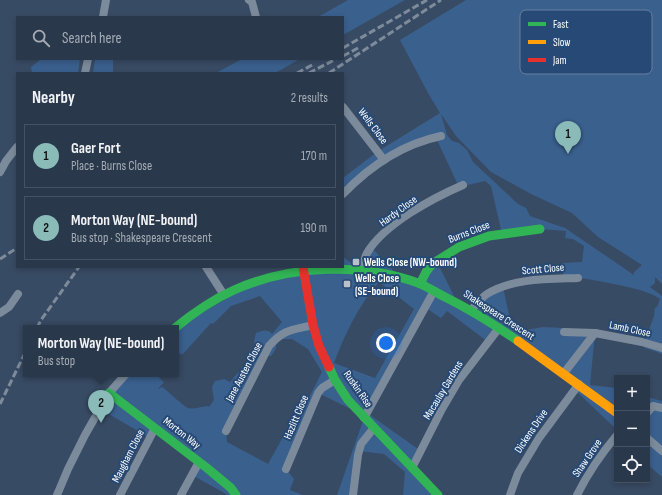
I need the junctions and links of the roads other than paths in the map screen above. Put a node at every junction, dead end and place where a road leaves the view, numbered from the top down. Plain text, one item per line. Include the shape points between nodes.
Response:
1 (106, 0) edge
2 (249, 0) edge
3 (103, 16) edge
4 (256, 16) edge
5 (88, 60) edge
6 (85, 72) edge
7 (344, 108) edge
8 (441, 136) dead end
9 (16, 148) edge
10 (384, 160) junction
11 (0, 172) edge
12 (463, 185) dead end
13 (344, 193) edge
14 (540, 229) dead end
15 (207, 268) edge
16 (303, 269) edge
17 (363, 271) junction
18 (578, 278) dead end
19 (420, 284) junction
20 (434, 291) junction
21 (18, 294) dead end
22 (224, 295) junction
23 (471, 310) junction
24 (0, 313) edge
25 (179, 325) edge
26 (314, 325) junction
27 (499, 328) junction
28 (564, 332) dead end
29 (595, 333) junction
30 (662, 348) edge
31 (564, 373) junction
32 (123, 377) edge
33 (335, 380) junction
34 (579, 384) junction
35 (109, 393) junction
36 (650, 404) edge
37 (662, 408) edge
38 (614, 412) edge
39 (364, 418) junction
40 (155, 428) junction
41 (373, 429) junction
42 (226, 431) dead end
43 (614, 439) edge
44 (650, 441) edge
45 (662, 451) edge
46 (199, 462) junction
47 (412, 468) junction
48 (286, 469) dead end
49 (57, 495) edge
50 (120, 495) edge
51 (181, 495) edge
52 (236, 495) edge
53 (353, 495) edge
54 (438, 495) edge
55 (510, 495) edge
56 (576, 495) edge

1 - 3 street
2 - 4 street
5 - 6 street
7 - 10 street, Wells Close
8 - 10 street, Wells Close via 407,147
9 - 11 street
10 - 13 street, Wells Close
12 - 17 street, Hardy Close via 441,195 389,229 368,252
14 - 19 street, Burns Close via 496,234 456,249 436,260
15 - 22 street
16 - 17 street, Shakespeare Crescent
16 - 22 street, Shakespeare Crescent
16 - 26 street, Ruskin Rise
17 - 19 street, Shakespeare Crescent
18 - 23 street, Scott Close via 526,280 486,294
19 - 20 street, Shakespeare Crescent
20 - 23 street, Shakespeare Crescent
20 - 39 street
21 - 24 street via 9,307
22 - 25 street, Shakespeare Crescent
23 - 27 street, Shakespeare Crescent
26 - 33 street, Ruskin Rise
26 - 42 street, Jane Austen Close via 289,330 279,335 269,346
27 - 31 street, Shakespeare Crescent
27 - 47 street, Macaulay Gardens via 459,380
28 - 29 street
29 - 30 street, Lamb Close
29 - 31 street, Lamb Close
31 - 34 street, Shakespeare Crescent
32 - 35 street
33 - 39 street, Ruskin Rise
33 - 48 street, Hazlitt Close via 318,393
34 - 38 street, Shakespeare Crescent
34 - 55 street, Dickens Drive via 539,438 518,473
35 - 40 street, Morton Way
35 - 49 street via 81,442
36 - 37 street
39 - 41 street, Ruskin Rise
40 - 46 street, Morton Way
40 - 50 street, Maugham Close
41 - 47 street, Ruskin Rise
41 - 53 street via 361,444
43 - 56 street, Shaw Grove via 588,473
44 - 45 street
46 - 51 street
46 - 52 street, Morton Way
47 - 54 street, Ruskin Rise

